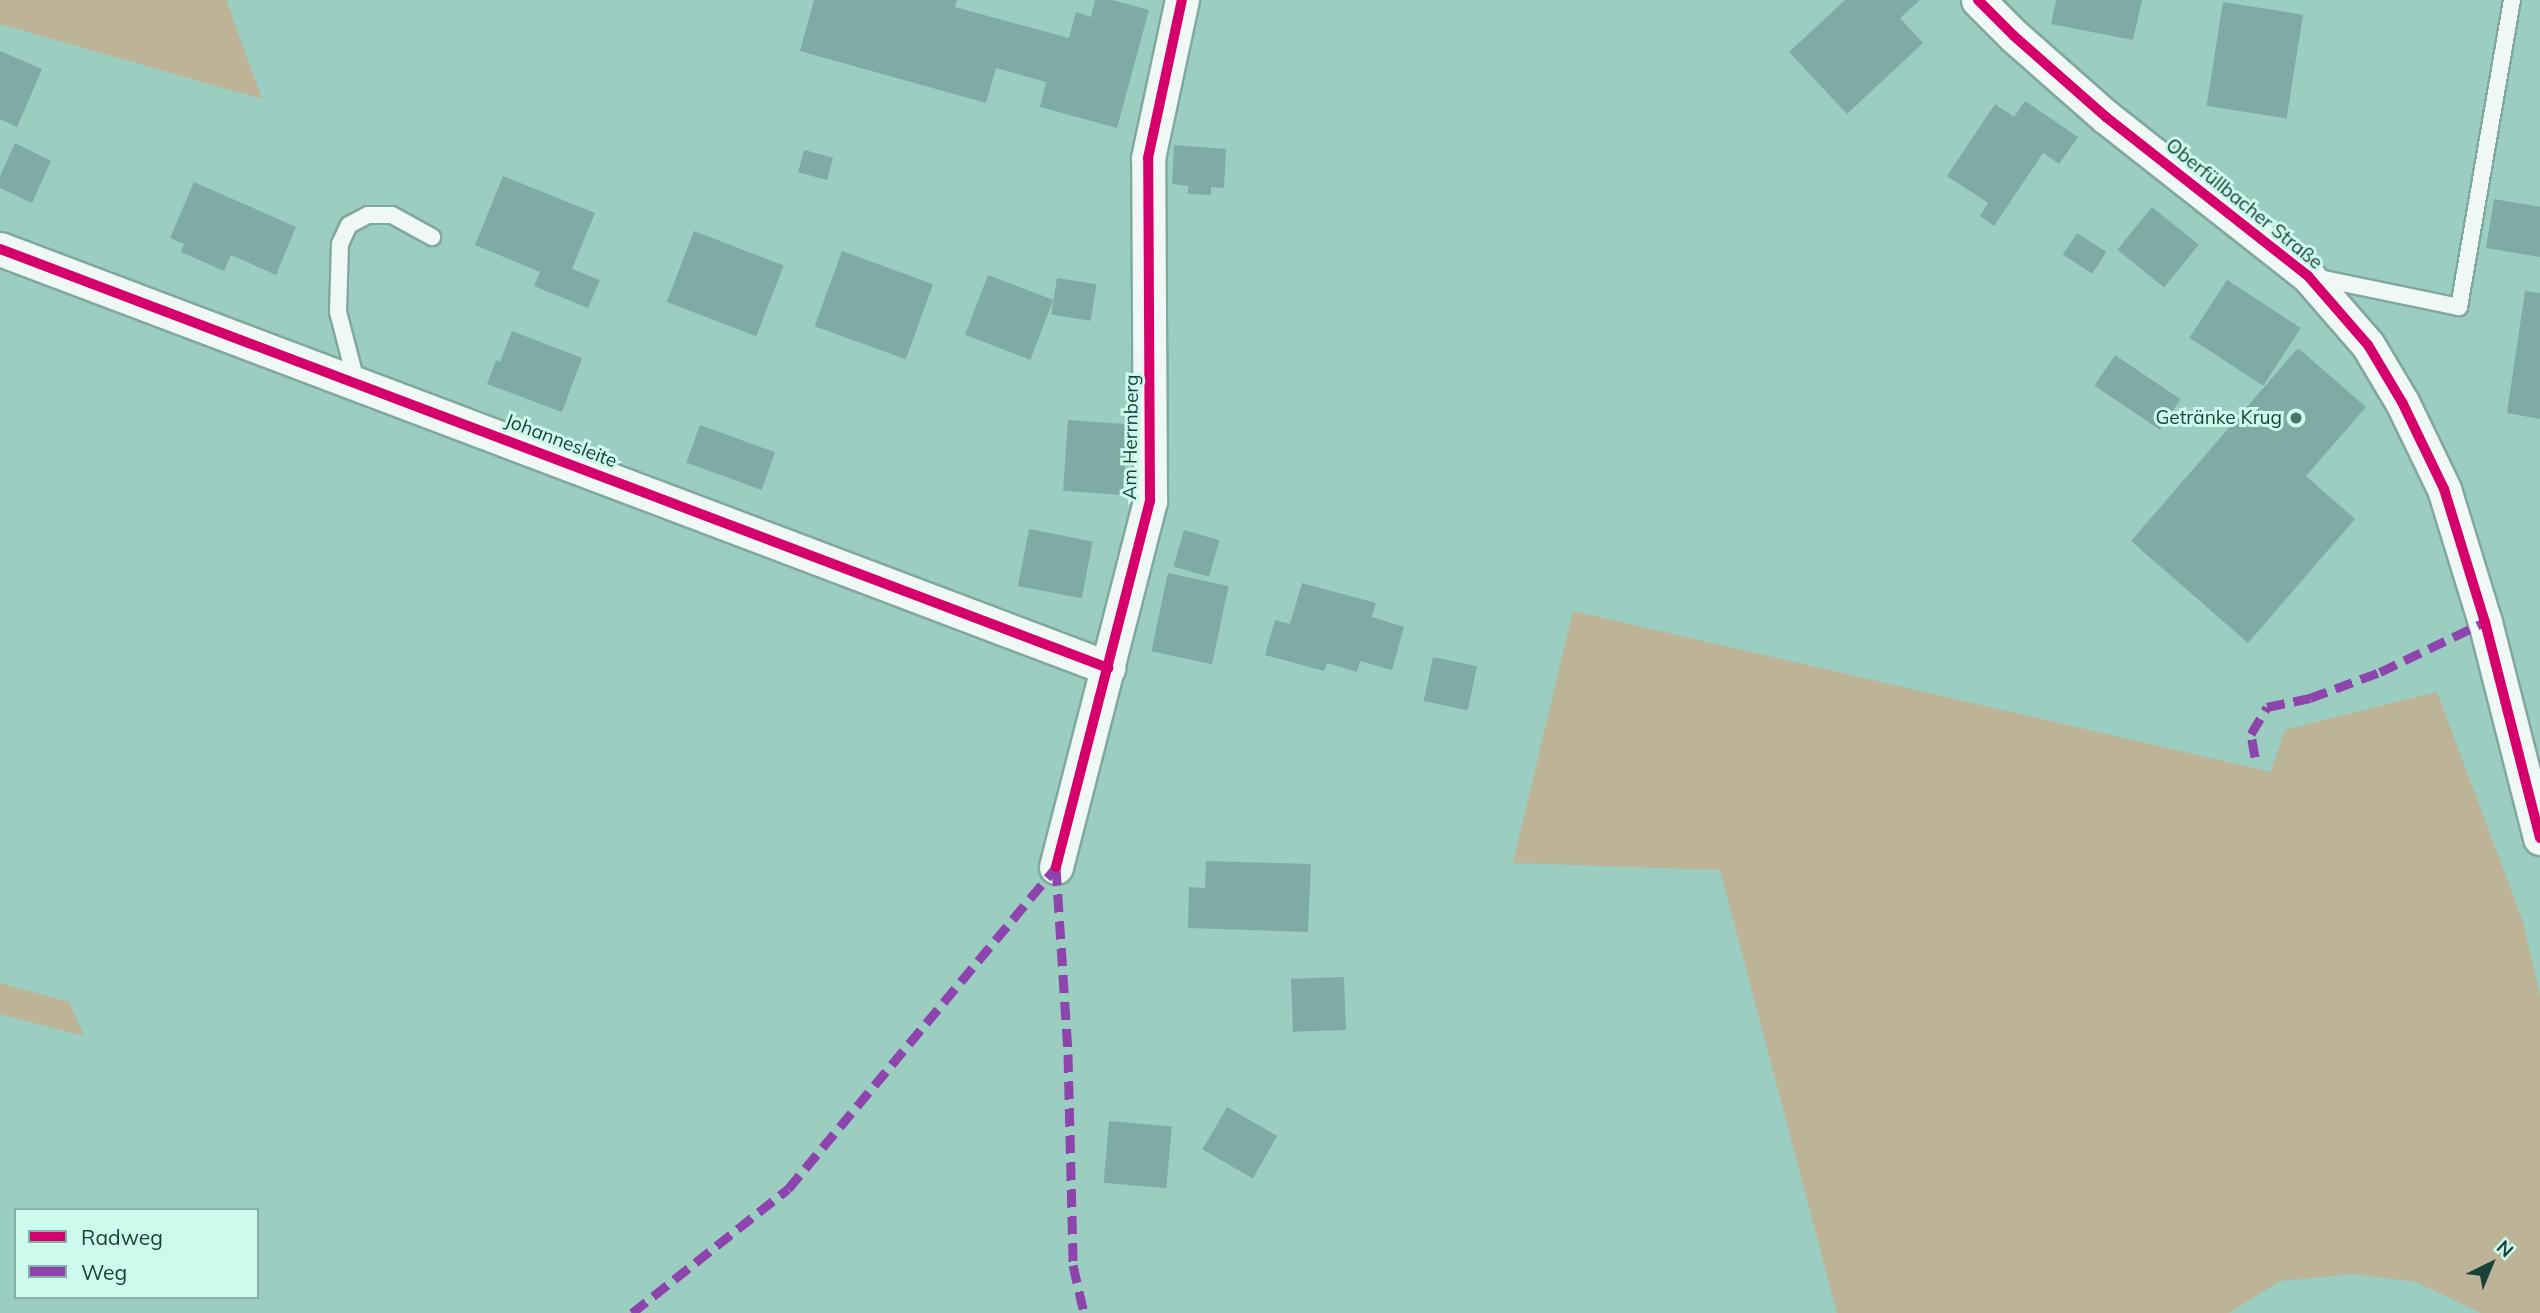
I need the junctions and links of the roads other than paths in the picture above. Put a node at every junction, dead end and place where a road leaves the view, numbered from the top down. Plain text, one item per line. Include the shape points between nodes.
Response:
1 (1182, 0) edge
2 (1978, 0) edge
3 (2512, 0) edge
4 (432, 236) dead end
5 (0, 249) edge
6 (2308, 276) junction
7 (356, 382) junction
8 (1108, 668) junction
9 (2540, 838) edge
10 (1056, 867) dead end

1 - 8 street, Am Herrnberg via 1148,158 1150,501
2 - 6 street, Oberfüllbacher Straße via 2106,117
3 - 6 lane via 2459,307
4 - 7 lane via 392,215 368,215 349,225 340,244 338,312
5 - 7 street, Johannesleite
6 - 9 street, Oberfüllbacher Straße via 2368,345 2444,489 2511,717
7 - 8 street, Johannesleite
8 - 10 street, Am Herrnberg

